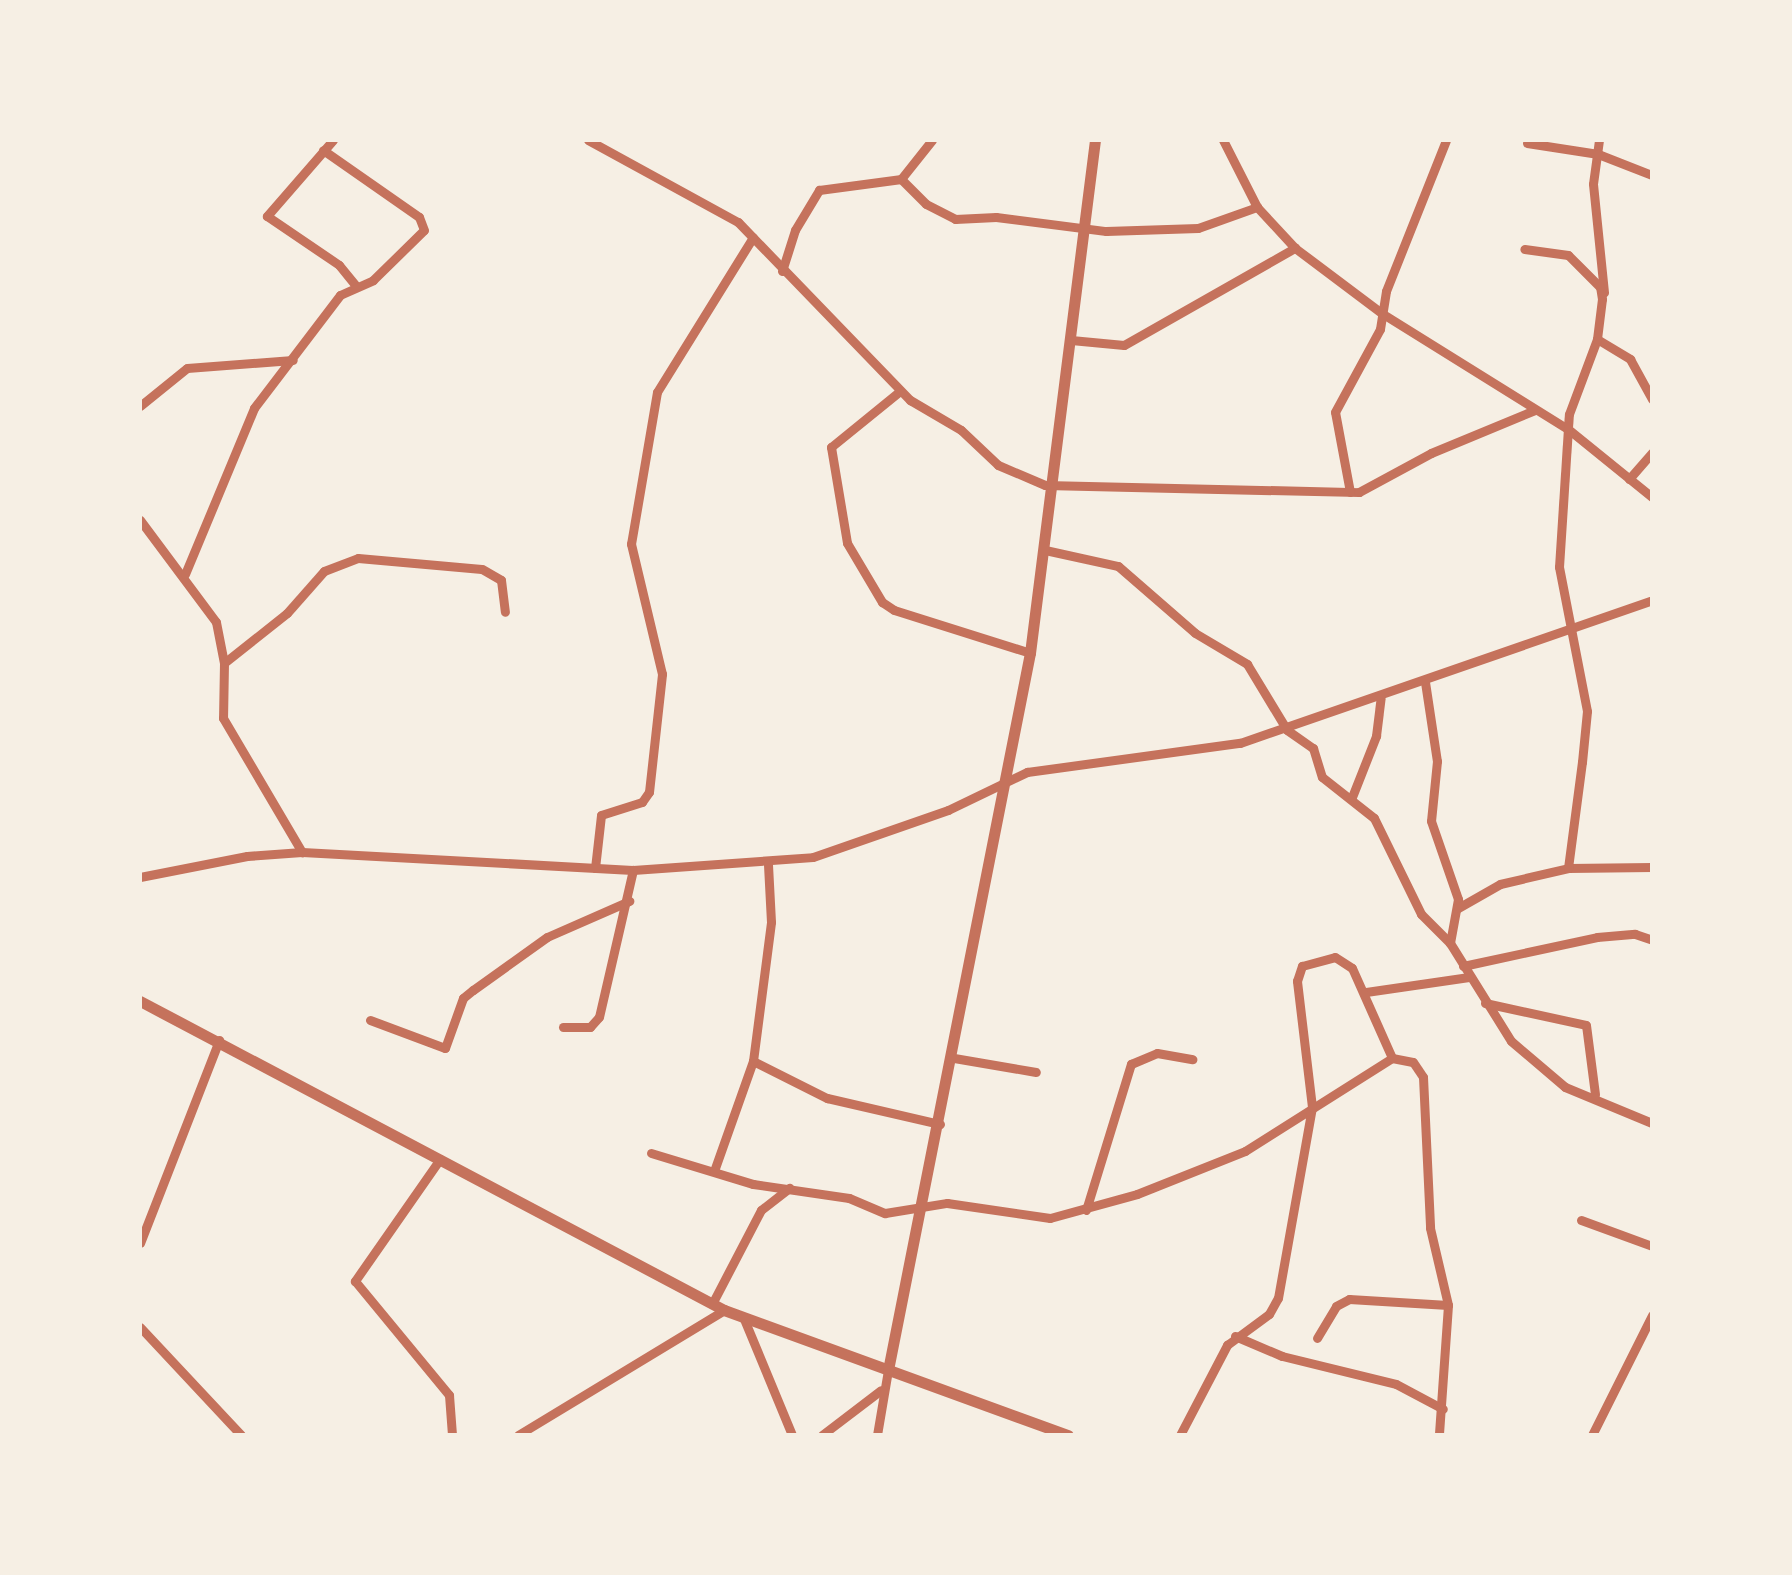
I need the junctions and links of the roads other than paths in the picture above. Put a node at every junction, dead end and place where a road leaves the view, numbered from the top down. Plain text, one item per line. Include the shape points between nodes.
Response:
1 (333, 140) edge
2 (588, 140) edge
3 (932, 140) edge
4 (1095, 140) edge
5 (1223, 140) edge
6 (1446, 140) edge
7 (1599, 140) edge
8 (1527, 143) dead end
9 (323, 150) junction
10 (1598, 154) junction
11 (1652, 174) edge
12 (901, 179) junction
13 (1258, 207) junction
14 (1085, 229) junction
15 (753, 237) junction
16 (1295, 248) junction
17 (1524, 249) dead end
18 (782, 272) junction
19 (354, 286) junction
20 (1602, 299) junction
21 (1383, 314) junction
22 (1597, 339) junction
23 (1072, 340) junction
24 (293, 360) junction
25 (900, 391) junction
26 (1652, 399) edge
27 (140, 406) edge
28 (1535, 410) junction
29 (1568, 429) junction
30 (1652, 453) edge
31 (1629, 479) junction
32 (1055, 488) junction
33 (1350, 492) junction
34 (1652, 498) edge
35 (140, 520) edge
36 (1044, 550) junction
37 (185, 574) junction
38 (1652, 600) edge
39 (505, 612) dead end
40 (1573, 624) junction
41 (1030, 653) junction
42 (224, 663) junction
43 (1426, 682) junction
44 (1381, 698) junction
45 (1286, 730) junction
46 (1006, 784) junction
47 (1352, 797) junction
48 (302, 852) junction
49 (768, 864) junction
50 (1652, 867) edge
51 (595, 868) junction
52 (1568, 868) junction
53 (633, 870) junction
54 (140, 877) edge
55 (629, 900) junction
56 (1458, 908) junction
57 (1652, 940) edge
58 (1450, 942) junction
59 (1463, 966) junction
60 (1469, 977) junction
61 (1366, 992) junction
62 (140, 1002) edge
63 (1485, 1003) junction
64 (370, 1020) dead end
65 (564, 1027) dead end
66 (219, 1040) junction
67 (954, 1058) junction
68 (1392, 1058) junction
69 (1192, 1059) dead end
70 (754, 1061) junction
71 (1036, 1072) dead end
72 (1595, 1094) junction
73 (1312, 1107) junction
74 (1652, 1123) edge
75 (940, 1124) junction
76 (650, 1152) dead end
77 (440, 1159) junction
78 (714, 1170) junction
79 (790, 1188) junction
80 (922, 1204) junction
81 (1086, 1210) junction
82 (1581, 1220) dead end
83 (140, 1243) edge
84 (1652, 1246) edge
85 (1448, 1305) junction
86 (718, 1307) junction
87 (1652, 1315) edge
88 (744, 1319) junction
89 (140, 1327) edge
90 (1235, 1336) junction
91 (1317, 1338) dead end
92 (888, 1370) junction
93 (881, 1390) junction
94 (1442, 1409) junction
95 (241, 1435) edge
96 (452, 1435) edge
97 (518, 1435) edge
98 (792, 1435) edge
99 (822, 1435) edge
100 (877, 1435) edge
101 (1068, 1435) edge
102 (1180, 1435) edge
103 (1439, 1435) edge
104 (1592, 1435) edge

1 - 9 street
2 - 15 street via 726,215
3 - 12 street
4 - 14 street
5 - 13 street
6 - 21 street
7 - 10 street
8 - 10 street
9 - 19 street via 267,216 339,265
9 - 19 street via 423,223 420,236 390,265
10 - 11 street
10 - 20 street via 1593,184 1607,273
12 - 14 street via 926,204 955,219 996,216
12 - 18 street via 820,190 795,230
13 - 14 street via 1198,228
13 - 16 street
14 - 23 street
15 - 18 street
15 - 51 street via 658,392 631,544 662,674 648,798 601,816
16 - 21 street
16 - 23 street via 1124,345
17 - 20 street via 1568,255 1600,287
18 - 25 street
19 - 24 street via 340,295
20 - 22 street
21 - 28 street
21 - 33 street via 1335,412
22 - 26 street via 1630,360
22 - 29 street
23 - 32 street
24 - 27 street via 187,368
24 - 37 street via 254,408
25 - 32 street via 962,430 998,465
25 - 41 street via 831,447 847,543 882,602 894,610
28 - 29 street
28 - 33 street
29 - 31 street
29 - 40 street via 1559,567
30 - 31 street
31 - 34 street
32 - 33 street via 1247,494 1305,486
32 - 36 street
35 - 37 street
36 - 41 street
36 - 45 street via 1100,560 1139,580 1184,625 1247,664
37 - 42 street via 216,622
38 - 40 street
39 - 42 street via 501,580 490,572 358,558 324,572 287,613
40 - 43 street
40 - 52 street via 1587,711
41 - 46 street
42 - 48 street via 226,728
43 - 44 street
43 - 56 street via 1437,761 1431,822
44 - 45 street
44 - 47 street via 1376,736
45 - 46 street via 1163,758 1050,766
45 - 47 street via 1313,748 1326,782
46 - 49 street via 864,840
46 - 67 street
47 - 58 street via 1374,818 1428,924
48 - 51 street
48 - 54 street
49 - 53 street
49 - 70 street via 770,922
50 - 52 street
51 - 53 street
52 - 56 street via 1500,884
53 - 55 street
55 - 64 street via 546,937 463,998 445,1048
55 - 65 street via 600,1017 590,1027
56 - 58 street
57 - 59 street via 1597,936
58 - 59 street
59 - 60 street
60 - 61 street
60 - 63 street
61 - 68 street
61 - 73 street via 1341,958 1310,962 1299,972
62 - 66 street
63 - 72 street via 1511,1041 1551,1078
63 - 72 street via 1586,1026
66 - 77 street
66 - 83 street
67 - 71 street
67 - 75 street
68 - 73 street
68 - 85 street via 1422,1070 1430,1228
69 - 81 street via 1157,1053 1131,1064
70 - 75 street via 827,1098
70 - 78 street
72 - 74 street
73 - 81 street via 1246,1151
73 - 90 street via 1278,1298 1269,1314
75 - 80 street
76 - 78 street
77 - 86 street
77 - 96 street via 355,1280 449,1395
78 - 79 street
79 - 80 street via 850,1198 884,1213
79 - 86 street via 760,1210
80 - 81 street via 960,1204 1027,1218
80 - 92 street
82 - 84 street
85 - 91 street via 1349,1299 1336,1306
85 - 94 street
86 - 88 street
86 - 97 street
87 - 104 street
88 - 92 street
88 - 98 street
89 - 95 street
90 - 94 street via 1396,1384
90 - 102 street
92 - 93 street
92 - 101 street
93 - 99 street
93 - 100 street
94 - 103 street

